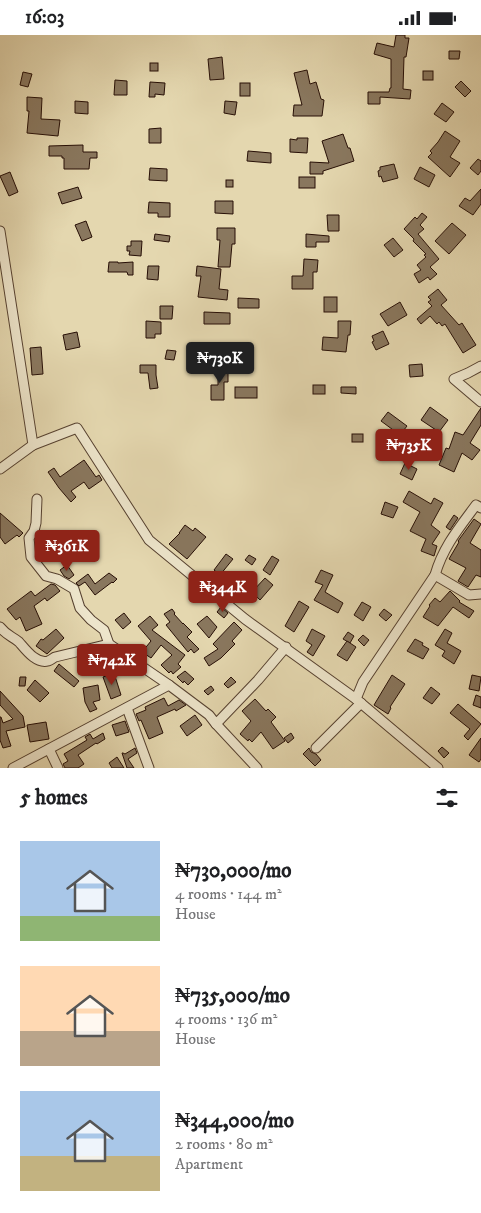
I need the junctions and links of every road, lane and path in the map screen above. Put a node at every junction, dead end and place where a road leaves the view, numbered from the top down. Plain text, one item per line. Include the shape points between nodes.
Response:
1 (0, 231) edge
2 (481, 366) edge
3 (481, 402) edge
4 (33, 445) junction
5 (0, 469) edge
6 (37, 499) dead end
7 (481, 508) edge
8 (435, 575) junction
9 (481, 594) edge
10 (0, 627) edge
11 (109, 644) junction
12 (286, 647) junction
13 (169, 685) junction
14 (358, 701) junction
15 (127, 708) junction
16 (216, 724) junction
17 (316, 748) dead end
18 (49, 749) junction
19 (13, 768) edge
20 (58, 768) edge
21 (149, 768) edge
22 (257, 768) edge
23 (438, 768) edge

1 - 4 street
2 - 3 street via 454,379
4 - 5 street
4 - 12 street via 77,428 149,540 246,619
6 - 11 street via 36,523 29,538 31,557 46,576 74,589 80,608 104,630
7 - 8 street via 476,505 451,539
8 - 9 street via 469,595
8 - 14 street via 363,682
10 - 11 street via 38,661
11 - 13 street
12 - 14 street
12 - 16 street
13 - 15 street
13 - 16 street
14 - 17 street
14 - 23 street
15 - 18 street
15 - 21 street
16 - 22 street
18 - 19 street
18 - 20 street

